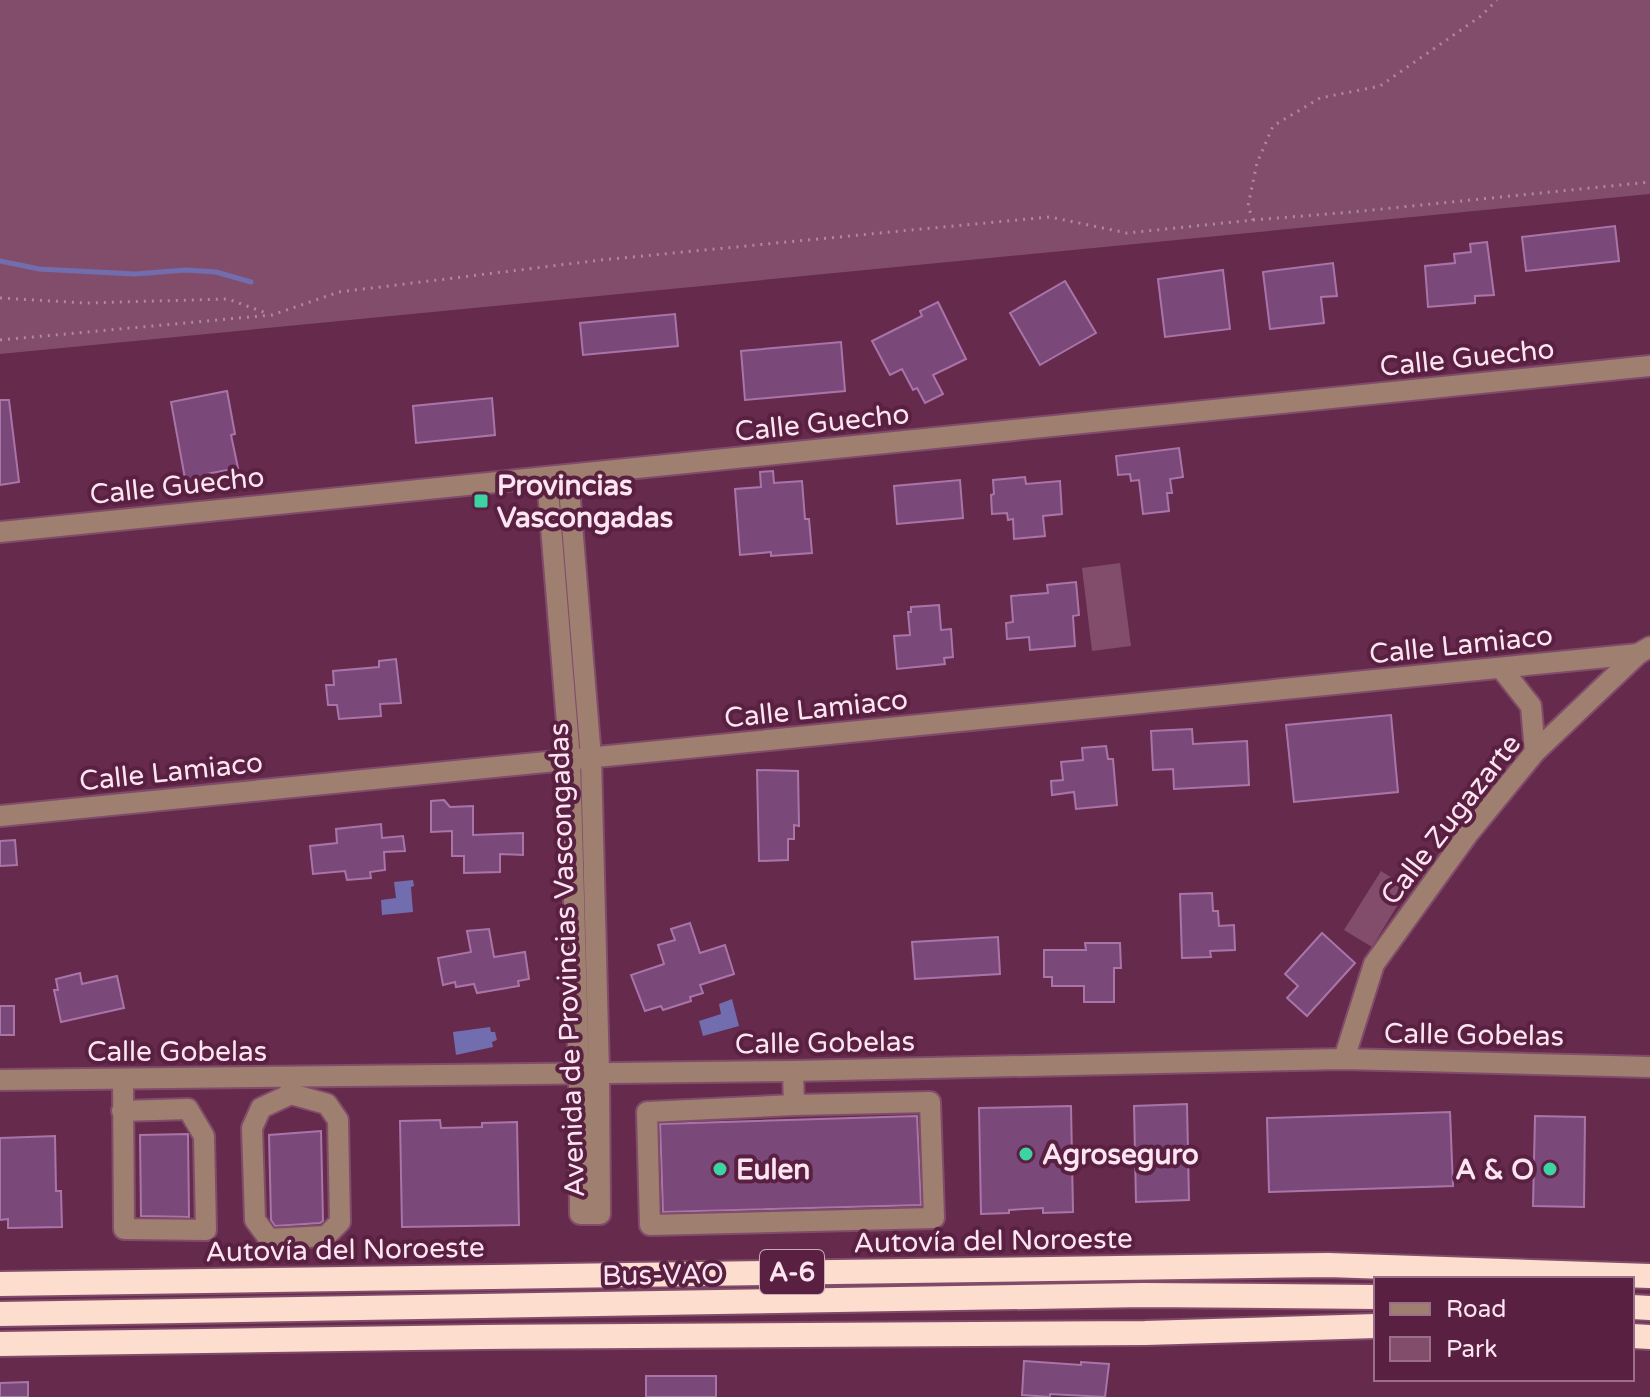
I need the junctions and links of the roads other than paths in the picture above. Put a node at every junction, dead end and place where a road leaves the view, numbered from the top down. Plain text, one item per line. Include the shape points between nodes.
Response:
1 (1650, 366) edge
2 (558, 476) junction
3 (0, 532) edge
4 (1644, 651) edge
5 (1501, 668) junction
6 (1535, 752) junction
7 (580, 759) junction
8 (0, 816) edge
9 (1344, 1059) junction
10 (1650, 1067) edge
11 (793, 1071) junction
12 (589, 1074) junction
13 (123, 1079) junction
14 (0, 1080) edge
15 (291, 1086) junction
16 (794, 1105) junction
17 (122, 1111) junction
18 (1650, 1276) edge
19 (0, 1284) edge
20 (1374, 1297) edge
21 (0, 1314) edge
22 (1374, 1326) edge
23 (0, 1344) edge

1 - 2 street, Calle Guecho
2 - 3 street, Calle Guecho
2 - 7 street, Avenida de Provincias Vascongadas
4 - 5 street, Calle Lamiaco
4 - 6 street, Calle Zugazarte
5 - 6 street via 1531,706
5 - 7 street, Calle Lamiaco
6 - 9 street, Calle Zugazarte via 1374,964
7 - 8 street, Calle Lamiaco
7 - 12 street, Avenida de Provincias Vascongadas
9 - 10 street, Calle Gobelas
9 - 11 street, Calle Gobelas
11 - 12 street, Calle Gobelas
11 - 16 street
12 - 12 street, Avenida de Provincias Vascongadas via 580,1214 600,1214
12 - 15 street, Calle Gobelas
13 - 14 street, Calle Gobelas
13 - 15 street, Calle Gobelas
13 - 17 street
15 - 15 street via 327,1104 338,1120 340,1222 326,1236 269,1239 255,1220 252,1128 261,1108
16 - 16 street via 930,1102 934,1218 650,1225 647,1112
17 - 17 street via 124,1229 206,1230 204,1136 188,1109
18 - 19 highway, Autovía del Noroeste / A-6 via 1328,1265
20 - 21 highway, Bus-VAO via 1144,1295
22 - 23 highway, A-6

